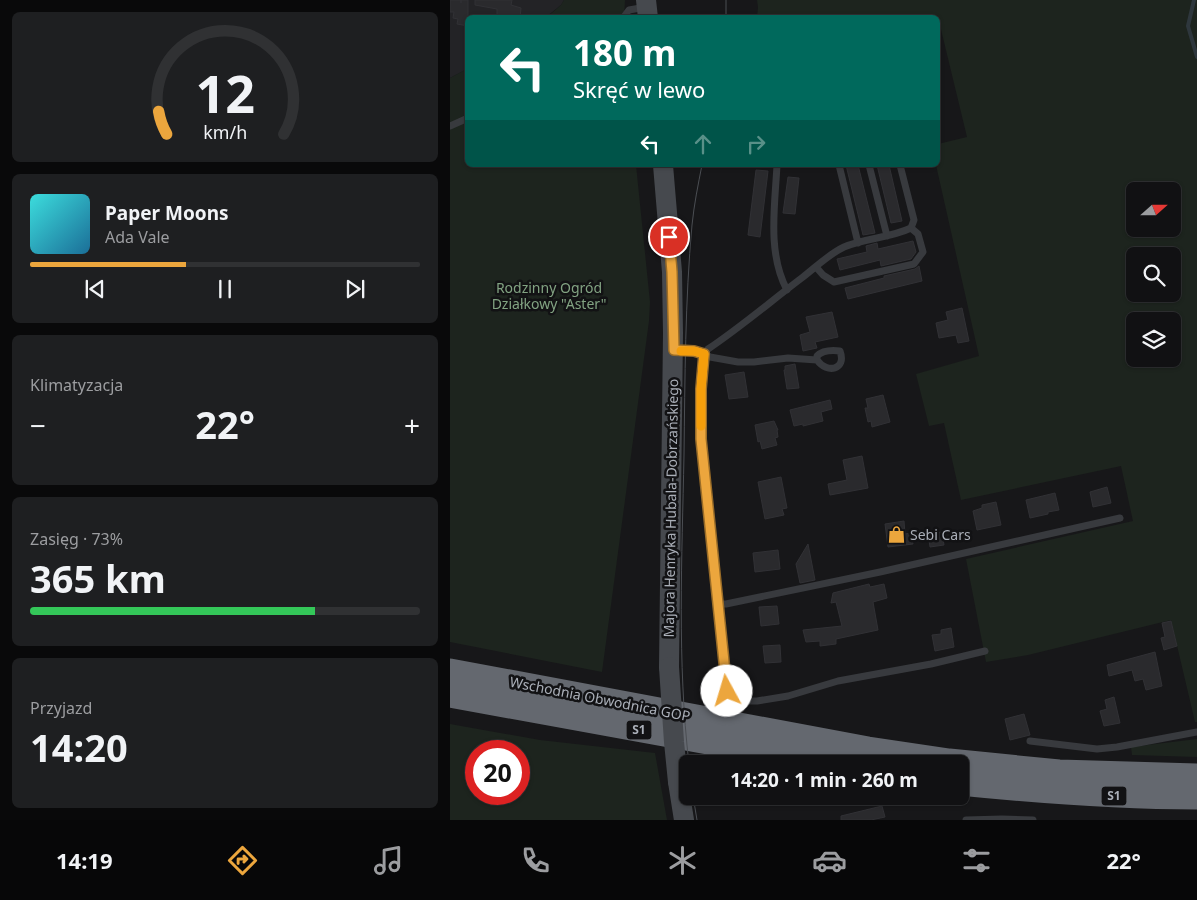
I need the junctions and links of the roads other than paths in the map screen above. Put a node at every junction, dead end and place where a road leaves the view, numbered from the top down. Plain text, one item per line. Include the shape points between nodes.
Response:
1 (647, 8) edge
2 (625, 15) edge
3 (465, 119) edge
4 (450, 126) edge
5 (663, 167) edge
6 (777, 167) edge
7 (839, 167) edge
8 (870, 167) edge
9 (901, 167) edge
10 (911, 228) junction
11 (887, 236) junction
12 (858, 243) junction
13 (816, 268) junction
14 (786, 290) junction
15 (674, 350) junction
16 (704, 354) junction
17 (817, 360) dead end
18 (1120, 518) dead end
19 (718, 604) junction
20 (986, 650) dead end
21 (450, 671) edge
22 (450, 695) edge
23 (1197, 732) edge
24 (1030, 742) dead end
25 (780, 755) edge
26 (1197, 776) edge
27 (969, 784) edge
28 (1197, 797) edge
29 (684, 820) edge
30 (966, 820) edge
31 (1033, 820) edge

1 - 2 lane via 629,10
3 - 4 lane
5 - 15 street, Majora Henryka Hubala-Dobrzańskiego via 672,272
6 - 14 lane via 773,234 780,278
7 - 12 lane
8 - 11 lane
9 - 10 lane via 914,220
10 - 11 lane
10 - 13 lane via 918,234 923,252 914,264 834,282
11 - 12 lane
12 - 13 lane via 844,248
13 - 14 lane
14 - 16 lane
15 - 16 lane
15 - 29 street, Majora Henryka Hubala-Dobrzańskiego, bridge via 669,667
16 - 17 lane via 738,362 788,358
16 - 19 lane via 701,439
18 - 19 lane via 880,572
19 - 20 lane via 727,691 743,701 788,696 838,681
21 - 26 highway, Wschodnia Obwodnica GOP / S1 via 868,749 949,761 1059,772
22 - 25 highway, Wschodnia Obwodnica GOP / S1
23 - 24 lane via 1097,749
27 - 28 highway, S1 via 1105,795
30 - 31 lane

